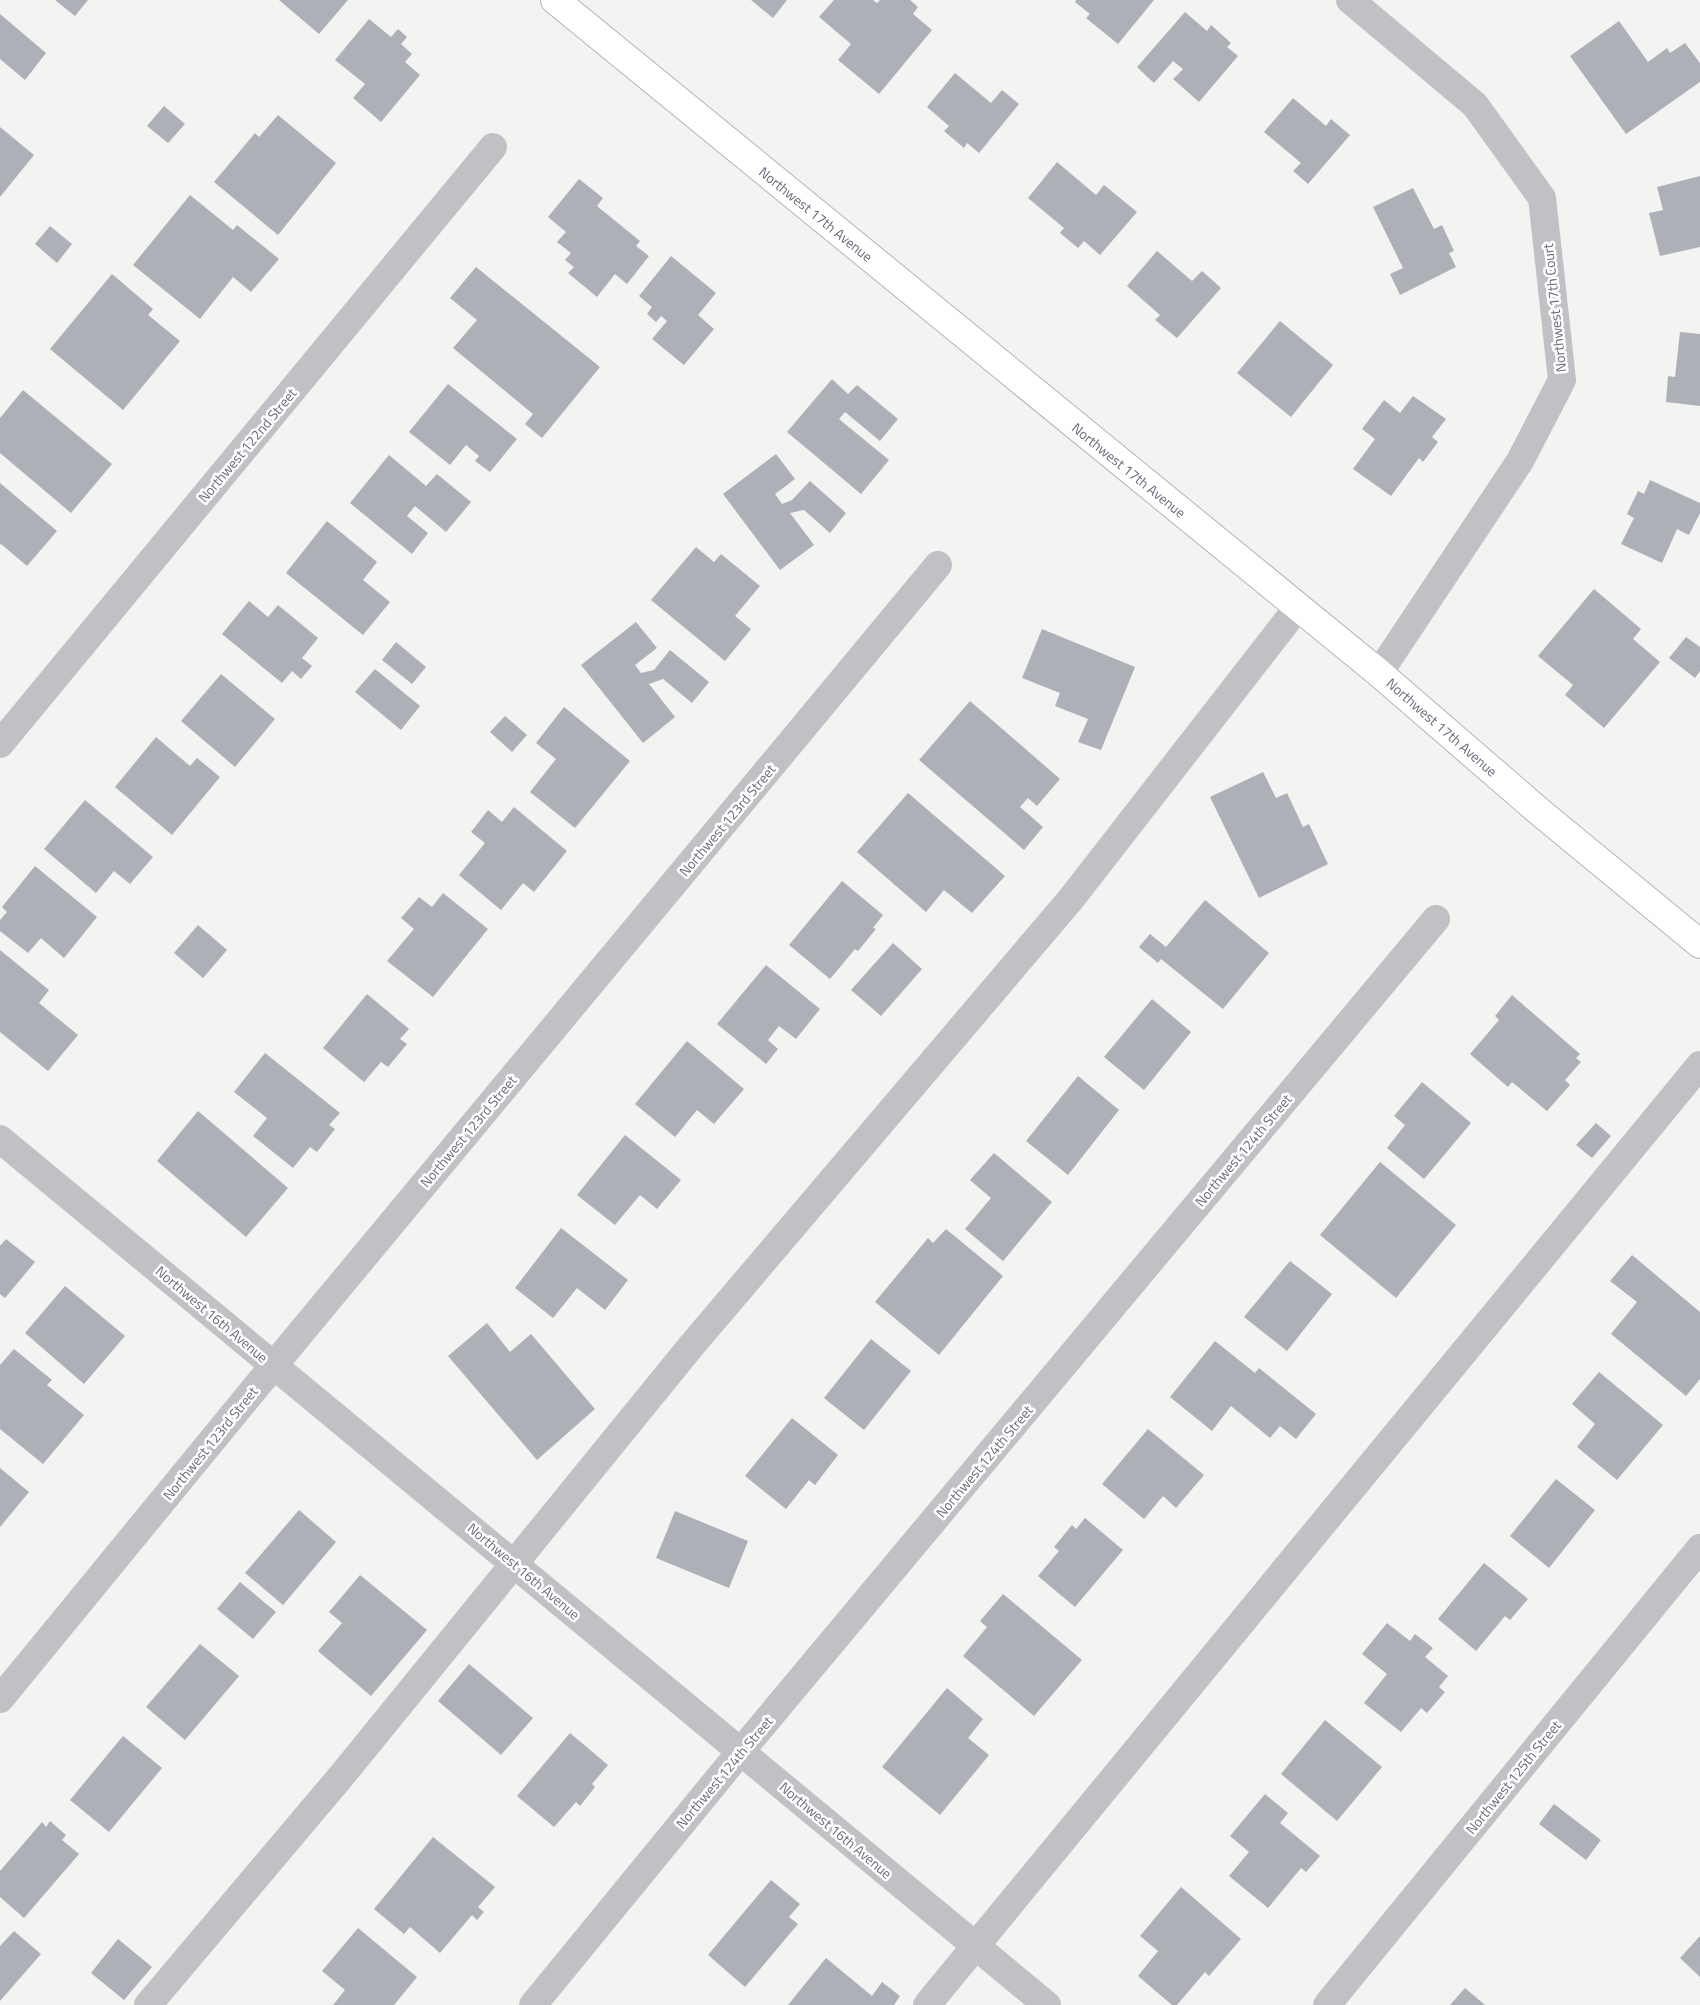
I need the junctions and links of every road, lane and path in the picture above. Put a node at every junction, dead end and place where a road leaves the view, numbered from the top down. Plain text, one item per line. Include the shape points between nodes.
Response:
1 (555, 0) edge
2 (1350, 0) edge
3 (493, 147) dead end
4 (938, 565) dead end
5 (1298, 608) junction
6 (1379, 673) junction
7 (0, 744) edge
8 (1436, 919) dead end
9 (1700, 944) edge
10 (1700, 1065) edge
11 (0, 1139) edge
12 (274, 1365) junction
13 (1700, 1548) edge
14 (515, 1564) junction
15 (0, 1699) edge
16 (741, 1751) junction
17 (976, 1946) junction
18 (148, 2005) edge
19 (533, 2005) edge
20 (927, 2005) edge
21 (1047, 2005) edge
22 (1327, 2005) edge

1 - 5 main road, Northwest 17th Avenue
2 - 6 street, Northwest 17th Court via 1475,105 1542,198 1562,380 1520,461
3 - 7 street, Northwest 122nd Street
4 - 12 street, Northwest 123rd Street
5 - 6 main road, Northwest 17th Avenue
5 - 14 street via 1071,899 692,1345
6 - 9 main road, Northwest 17th Avenue
8 - 16 street, Northwest 124th Street
10 - 17 street
11 - 12 street, Northwest 16th Avenue
12 - 14 street, Northwest 16th Avenue
12 - 15 street, Northwest 123rd Street
13 - 22 street, Northwest 125th Street
14 - 16 street, Northwest 16th Avenue
14 - 18 street
16 - 17 street, Northwest 16th Avenue
16 - 19 street, Northwest 124th Street
17 - 20 street
17 - 21 street, Northwest 16th Avenue

